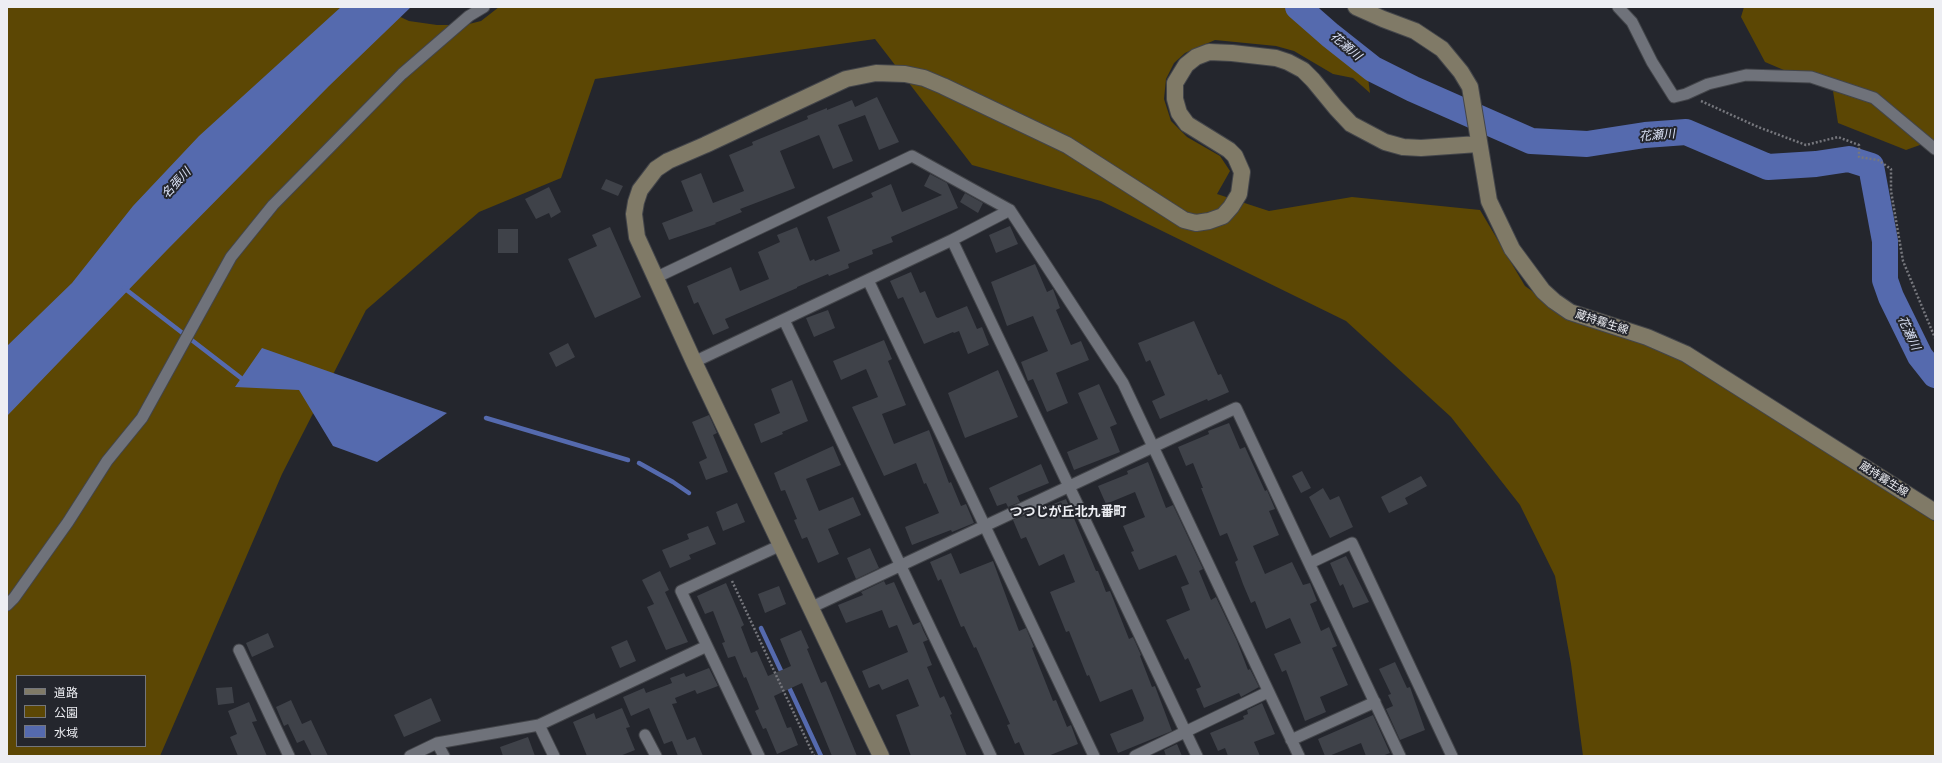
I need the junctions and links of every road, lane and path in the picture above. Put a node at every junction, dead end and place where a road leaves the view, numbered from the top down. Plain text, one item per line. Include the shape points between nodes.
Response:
1 (484, 7) edge
2 (1356, 7) edge
3 (1618, 7) edge
4 (1686, 94) junction
5 (1478, 144) junction
6 (1935, 148) edge
7 (1010, 210) junction
8 (952, 240) junction
9 (655, 278) junction
10 (868, 280) junction
11 (784, 320) junction
12 (1935, 338) edge
13 (694, 362) junction
14 (1153, 446) junction
15 (1069, 486) junction
16 (1935, 512) edge
17 (985, 525) junction
18 (781, 544) junction
19 (1310, 563) junction
20 (900, 566) junction
21 (726, 570) junction
22 (7, 605) edge
23 (810, 608) junction
24 (707, 646) junction
25 (239, 650) dead end
26 (1268, 692) junction
27 (1375, 702) junction
28 (539, 725) junction
29 (1185, 732) junction
30 (645, 735) dead end
31 (1291, 740) junction
32 (438, 743) junction
33 (289, 756) edge
34 (410, 756) edge
35 (444, 756) edge
36 (554, 756) edge
37 (656, 756) edge
38 (759, 756) edge
39 (814, 756) edge
40 (881, 756) edge
41 (991, 756) edge
42 (1094, 756) edge
43 (1135, 756) edge
44 (1197, 756) edge
45 (1299, 756) edge
46 (1400, 756) edge
47 (1452, 756) edge

1 - 22 street via 469,16 402,74 273,205 231,257 142,418 106,461 68,522
2 - 5 street, 蔵持霧生線 via 1415,31 1442,49 1452,60 1470,87
3 - 4 street via 1632,22 1652,62 1674,96
4 - 6 street via 1708,84 1746,75 1811,77 1874,98
4 - 12 path via 1758,127 1806,145 1838,137 1859,145 1859,157 1878,160 1891,169 1891,191 1903,261
5 - 9 street via 1421,148 1385,142 1351,124 1303,70 1288,62 1276,58 1209,52 1196,57 1186,65 1175,83 1175,99 1179,113 1187,124 1235,156 1242,172 1242,184 1232,207 1223,216 1196,223 1184,220 1066,145 943,86 924,78 890,72 860,75 846,79 668,161 656,169 640,190 634,214 636,237
5 - 16 street, 蔵持霧生線 via 1489,201 1512,249 1543,291 1554,301 1570,312 1647,337 1686,354
7 - 8 street
7 - 9 street via 912,156
7 - 14 street via 1123,383
8 - 10 street
8 - 15 street
9 - 13 street
10 - 11 street
10 - 17 street
11 - 13 street
11 - 20 street
13 - 18 street
14 - 15 street
14 - 19 street via 1236,408
14 - 26 street
15 - 17 street
15 - 29 street
17 - 20 street
17 - 42 street
18 - 21 street
18 - 23 street
19 - 27 street
19 - 47 street via 1352,543
20 - 23 street
20 - 41 street
21 - 24 street via 681,591
21 - 39 path
23 - 40 street
24 - 28 street
24 - 38 street
25 - 33 street
26 - 29 street
26 - 31 street
27 - 31 street
27 - 46 street
28 - 32 street
28 - 36 street
29 - 43 street
29 - 44 street
30 - 37 street
31 - 45 street
32 - 34 street
32 - 35 street

